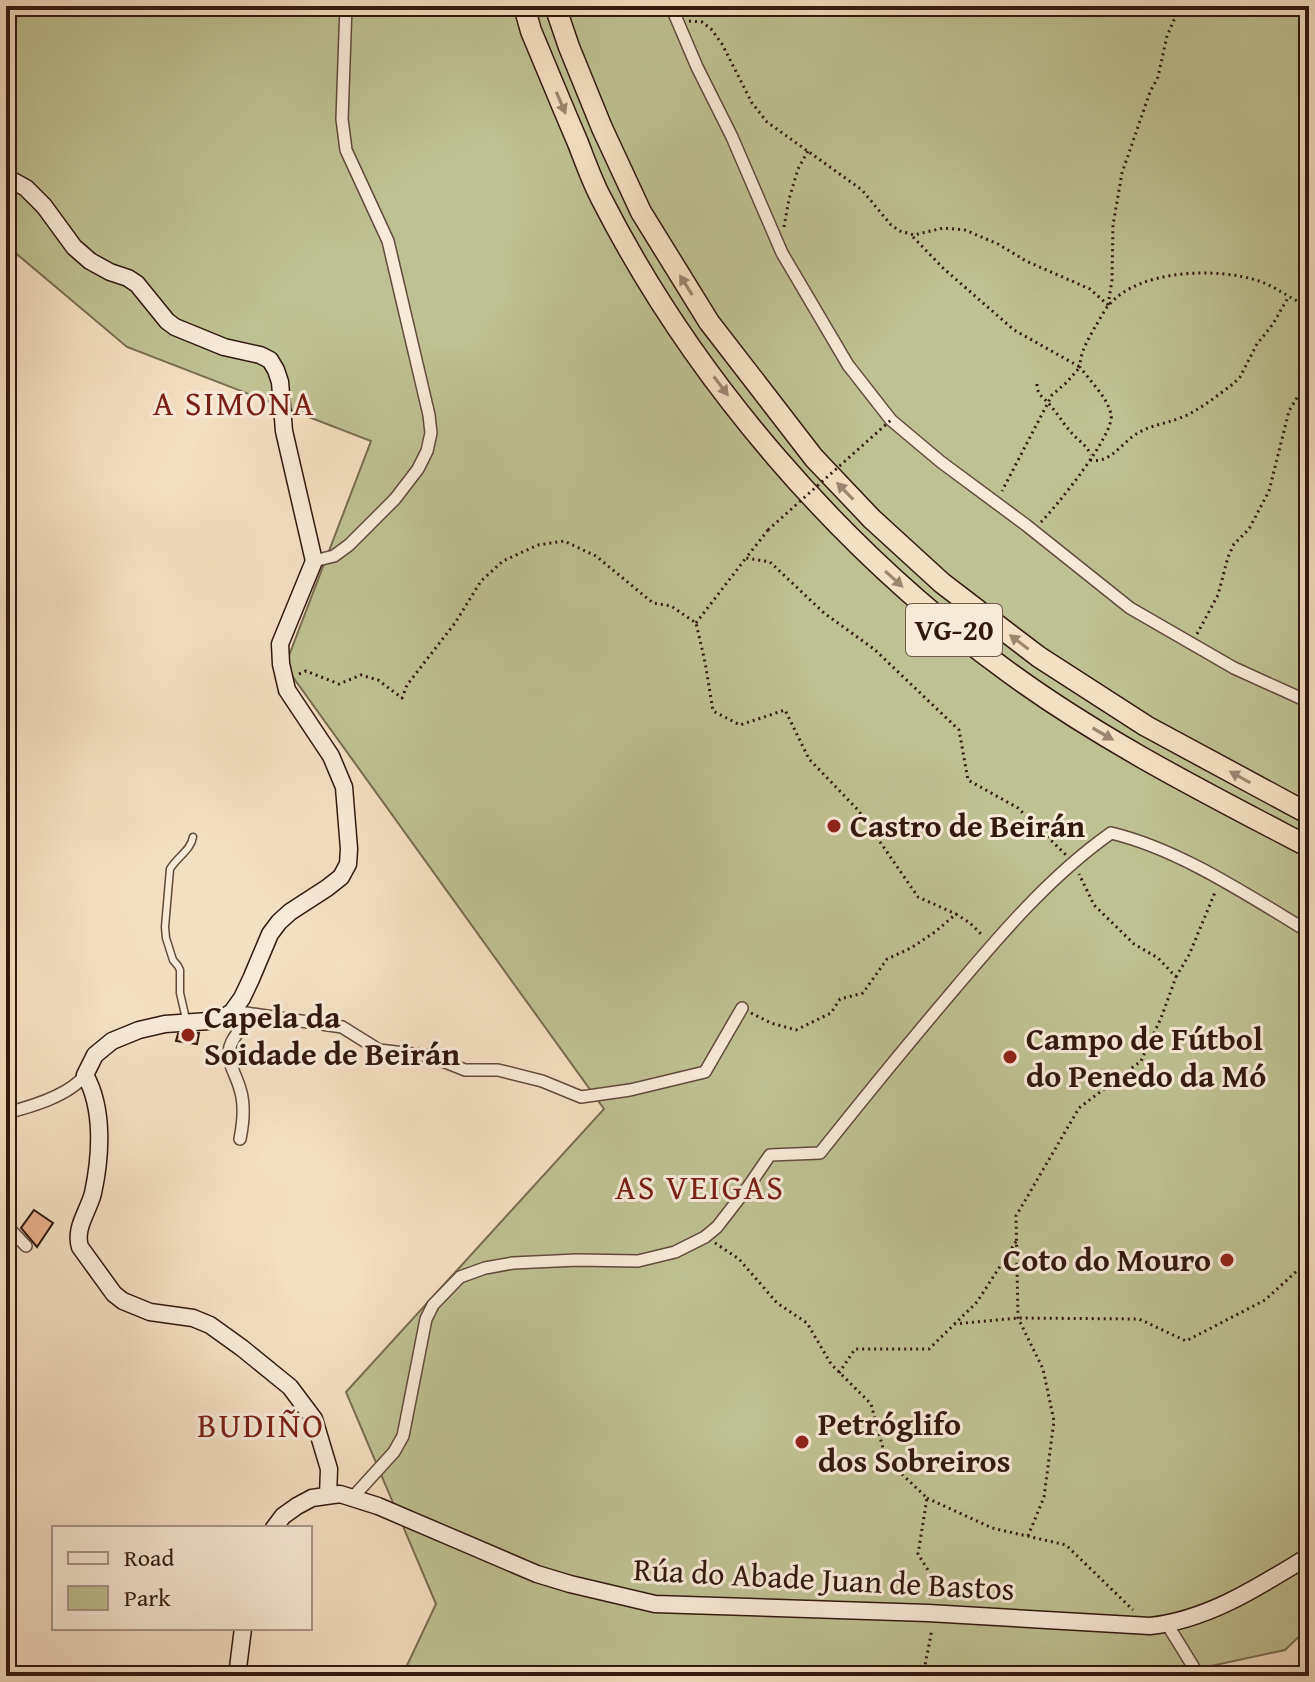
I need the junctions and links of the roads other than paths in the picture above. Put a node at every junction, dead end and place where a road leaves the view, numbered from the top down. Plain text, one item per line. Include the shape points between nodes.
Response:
1 (346, 6) edge
2 (524, 6) edge
3 (555, 6) edge
4 (671, 6) edge
5 (6, 177) edge
6 (314, 561) junction
7 (1309, 702) edge
8 (1309, 814) edge
9 (193, 837) dead end
10 (1309, 847) edge
11 (1309, 932) edge
12 (742, 1008) road end
13 (239, 1012) junction
14 (187, 1023) junction
15 (85, 1075) junction
16 (6, 1113) edge
17 (240, 1139) dead end
18 (6, 1225) edge
19 (26, 1246) dead end
20 (328, 1495) junction
21 (353, 1497) junction
22 (276, 1526) edge
23 (1309, 1556) edge
24 (1158, 1625) junction
25 (243, 1630) edge
26 (237, 1676) edge
27 (1199, 1676) edge

1 - 6 street via 346,150 388,241 431,433 418,469 395,499 349,545
2 -> 10 highway, VG-20 via 600,196 641,270 674,324 758,435 832,518 903,587 1017,678 1154,764
8 -> 3 highway, VG-20 via 1146,726 1039,657 942,583 814,458 709,322 641,212
4 - 7 street via 776,240 848,365 891,420 1130,608 1234,668
5 - 6 street via 44,206 74,247 137,284 175,327 270,360 280,382 284,431
6 - 13 street via 280,644 281,664 287,690 331,756 344,787 348,864 341,877 290,912 270,934
9 - 14 lane via 170,869 165,927 180,970
11 - 21 street via 1139,839 1111,833 1085,851 992,945 820,1153 770,1155 705,1237 675,1252 638,1261 513,1263 460,1277 426,1319 403,1436
12 - 13 street via 705,1072 581,1097 498,1070 465,1070 430,1056 379,1050 342,1027
13 - 14 street
13 - 17 street via 246,1022 231,1043 229,1058 242,1092
14 - 15 street via 139,1030 112,1041 95,1055
15 - 16 street via 74,1087
15 - 20 street via 95,1100 99,1136 93,1195 80,1228 80,1247 123,1301 210,1325 290,1387 314,1419 329,1469
18 - 19 street
20 - 21 street, Rúa do Abade Juan de Bastos
20 - 22 street, Rúa do Abade Juan de Bastos via 297,1506
21 - 24 street, Rúa do Abade Juan de Bastos via 537,1574 655,1604
23 - 24 street via 1232,1600
24 - 27 street
25 - 26 street

